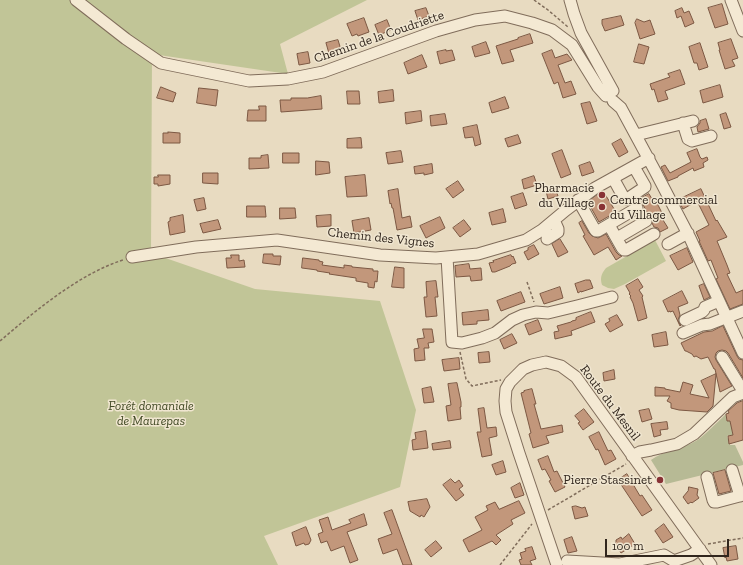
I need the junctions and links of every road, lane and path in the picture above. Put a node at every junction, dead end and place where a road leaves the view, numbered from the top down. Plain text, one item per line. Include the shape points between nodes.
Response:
1 (76, 0) edge
2 (534, 0) edge
3 (570, 0) edge
4 (731, 0) edge
5 (568, 27) dead end
6 (743, 31) edge
7 (611, 96) junction
8 (636, 135) junction
9 (711, 136) dead end
10 (651, 155) junction
11 (637, 172) dead end
12 (613, 178) junction
13 (578, 200) junction
14 (637, 208) dead end
15 (554, 220) junction
16 (646, 221) dead end
17 (609, 225) junction
18 (688, 233) junction
19 (654, 234) dead end
20 (617, 238) junction
21 (547, 239) dead end
22 (668, 244) dead end
23 (132, 257) joint
24 (447, 257) junction
25 (527, 282) dead end
26 (612, 297) dead end
27 (719, 301) junction
28 (743, 311) edge
29 (536, 312) junction
30 (726, 317) junction
31 (685, 320) dead end
32 (683, 333) dead end
33 (0, 341) edge
34 (458, 343) junction
35 (743, 353) edge
36 (722, 357) dead end
37 (510, 382) junction
38 (743, 392) edge
39 (634, 457) junction
40 (732, 470) dead end
41 (707, 477) dead end
42 (742, 496) edge
43 (551, 509) dead end
44 (540, 515) junction
45 (743, 538) edge
46 (700, 550) junction
47 (562, 563) edge
48 (674, 563) edge
49 (500, 565) edge
50 (711, 565) edge

1 - 7 street, Chemin de la Coudriette via 161,63 249,81 288,79 323,72 436,31 475,20 505,16 552,30 572,45 598,87
2 - 5 path
3 - 7 street via 581,33
4 - 6 street
7 - 8 street
8 - 9 street via 688,122 690,140
8 - 10 street
10 - 12 street, Chemin des Vignes
10 - 18 street
11 - 12 street via 645,188 627,199
12 - 13 street, Chemin des Vignes
13 - 15 street, Chemin des Vignes via 564,208
13 - 17 street via 594,230
14 - 17 street
15 - 21 street via 558,232
15 - 24 street, Chemin des Vignes via 542,230 531,232 526,240 478,254
16 - 20 street
17 - 20 street
18 - 22 street
18 - 27 street
19 - 20 street via 626,250
23 - 24 street, Chemin des Vignes via 196,247 277,240 380,255
23 - 33 path via 89,275 50,300
24 - 34 street via 452,342
25 - 29 path
26 - 29 street via 548,313
27 - 30 street
27 - 31 street
28 - 30 street
29 - 34 street via 512,320 495,333
30 - 32 street
30 - 35 street
34 - 37 path via 466,379 472,386 504,379
36 - 38 street
37 - 39 street, Route du Mesnil via 523,368 532,365 546,362 561,366 576,376
37 - 44 street via 506,389 506,412
38 - 39 street via 733,397 694,434 677,444 640,452
39 - 43 path
39 - 46 street, Route du Mesnil
40 - 42 street
41 - 42 street via 714,502
44 - 47 street
44 - 49 path
45 - 46 path via 706,545
46 - 48 street
46 - 50 street, Route du Mesnil
47 - 48 street via 620,564 664,555

